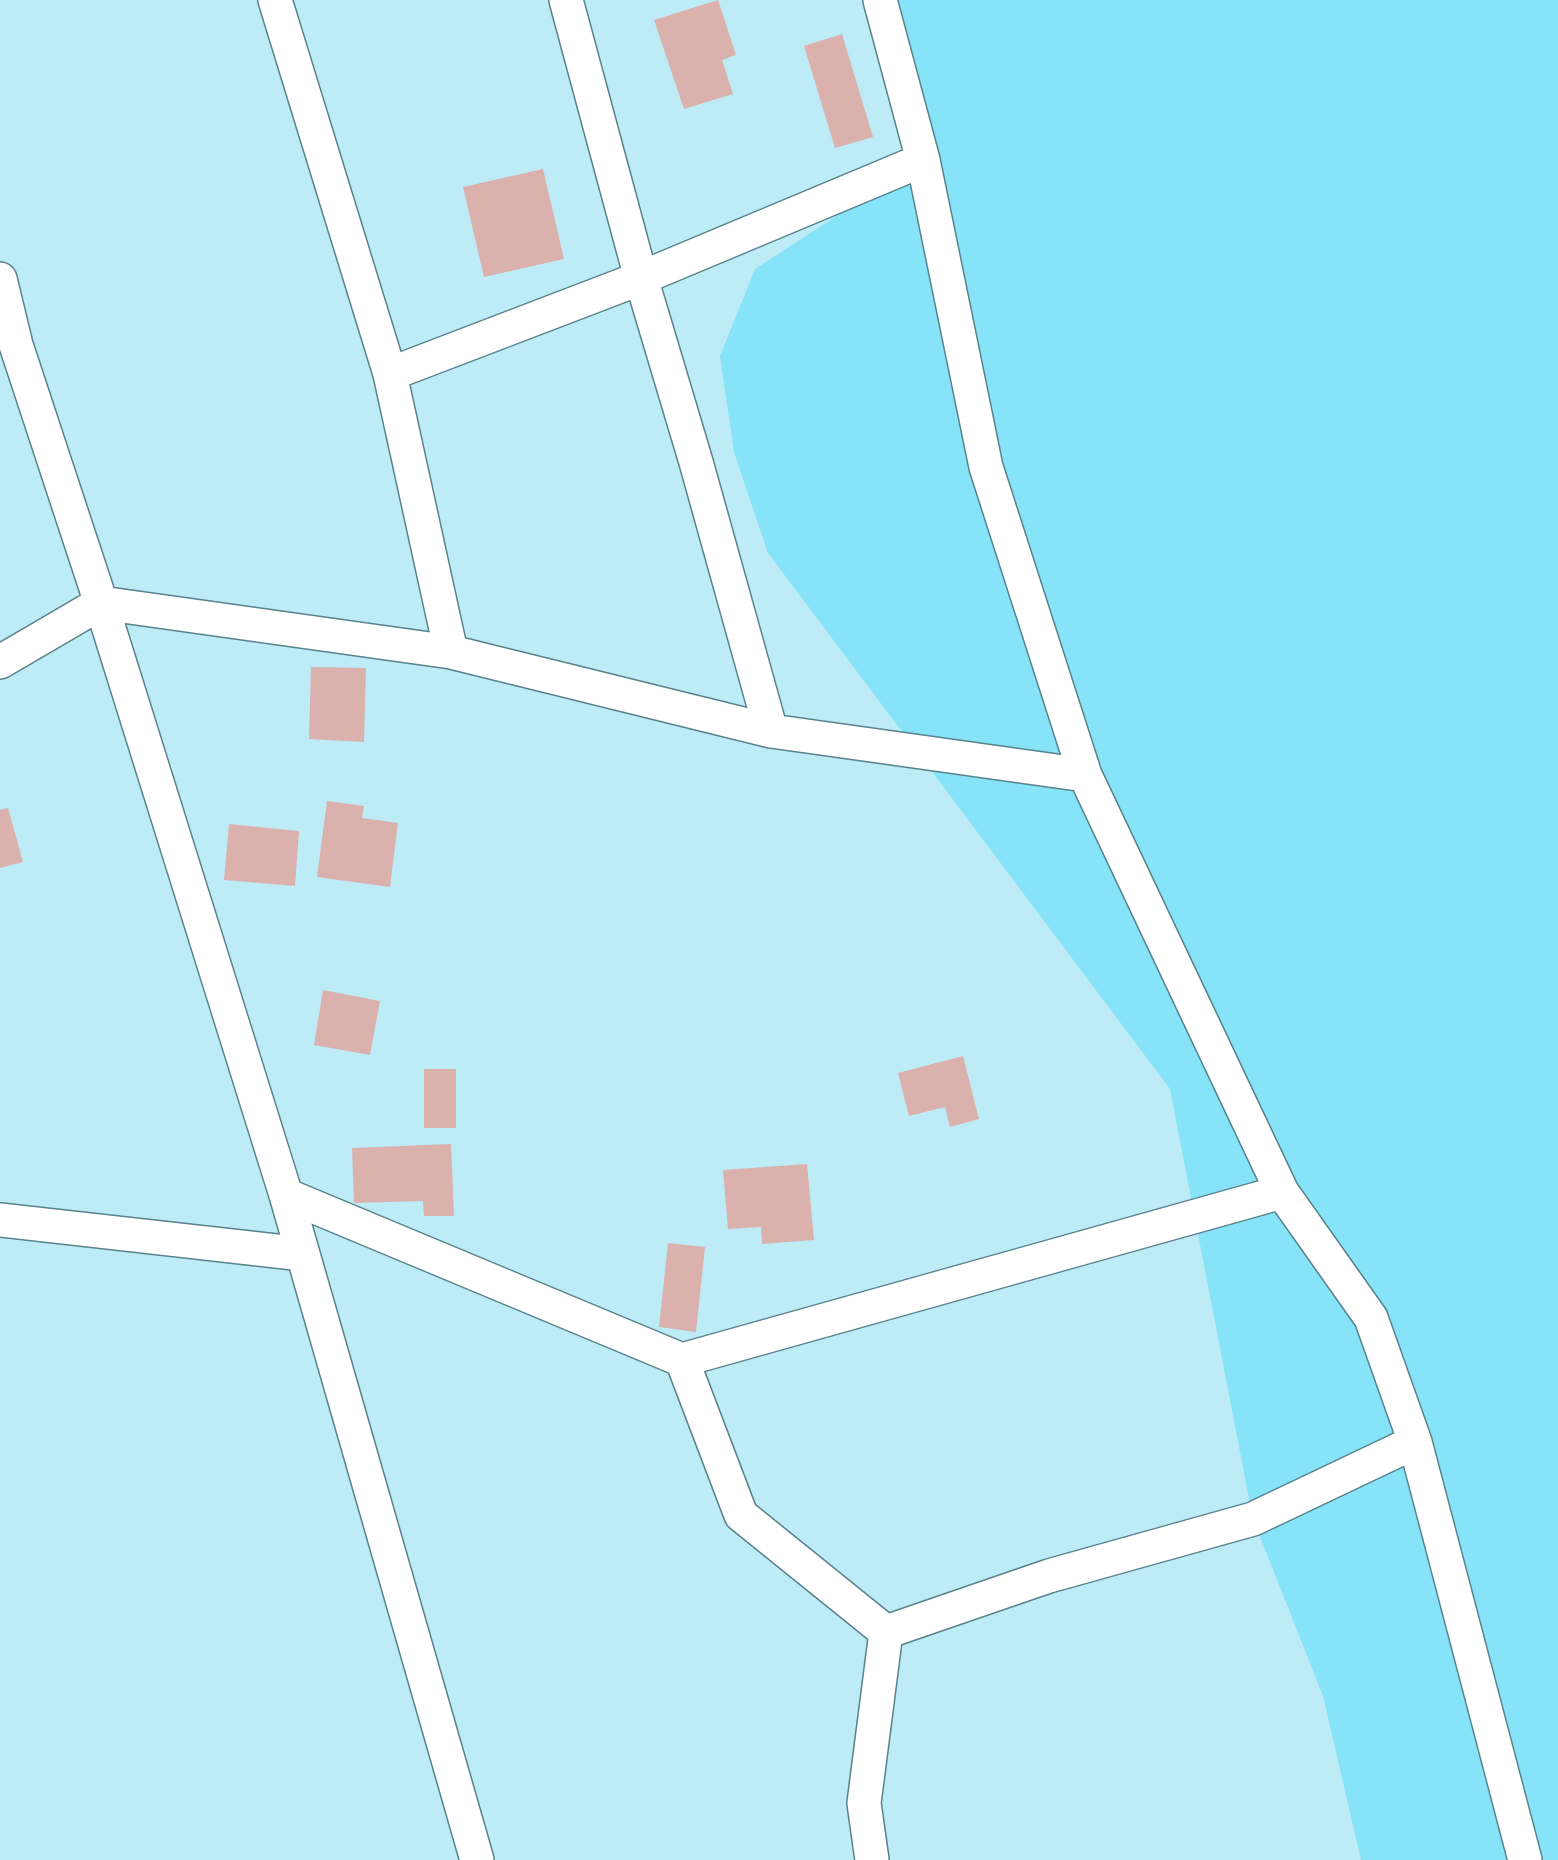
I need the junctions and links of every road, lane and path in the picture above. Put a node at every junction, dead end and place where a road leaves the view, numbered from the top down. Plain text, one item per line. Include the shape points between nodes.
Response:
1 (276, 0) edge
2 (566, 0) edge
3 (880, 0) edge
4 (923, 160) junction
5 (641, 278) junction
6 (0, 279) edge
7 (8, 348) edge
8 (390, 374) junction
9 (101, 603) junction
10 (451, 652) junction
11 (0, 662) edge
12 (771, 731) junction
13 (1085, 775) junction
14 (1282, 1192) junction
15 (285, 1195) junction
16 (0, 1220) edge
17 (303, 1254) junction
18 (682, 1360) junction
19 (1415, 1442) junction
20 (886, 1632) junction
21 (477, 1860) edge
22 (872, 1860) edge
23 (1525, 1860) edge

1 - 8 street
2 - 5 street
3 - 4 street
4 - 5 street
4 - 13 street via 986,467
5 - 8 street
5 - 12 street
6 - 7 street
7 - 9 street
8 - 10 street
9 - 10 street
9 - 11 street
9 - 15 street
10 - 12 street
12 - 13 street
13 - 14 street
14 - 18 street
14 - 19 street via 1371,1318
15 - 17 street
15 - 18 street
16 - 17 street
17 - 21 street
18 - 20 street via 741,1515
19 - 20 street via 1253,1519 1049,1576
19 - 23 street
20 - 22 street via 864,1803

